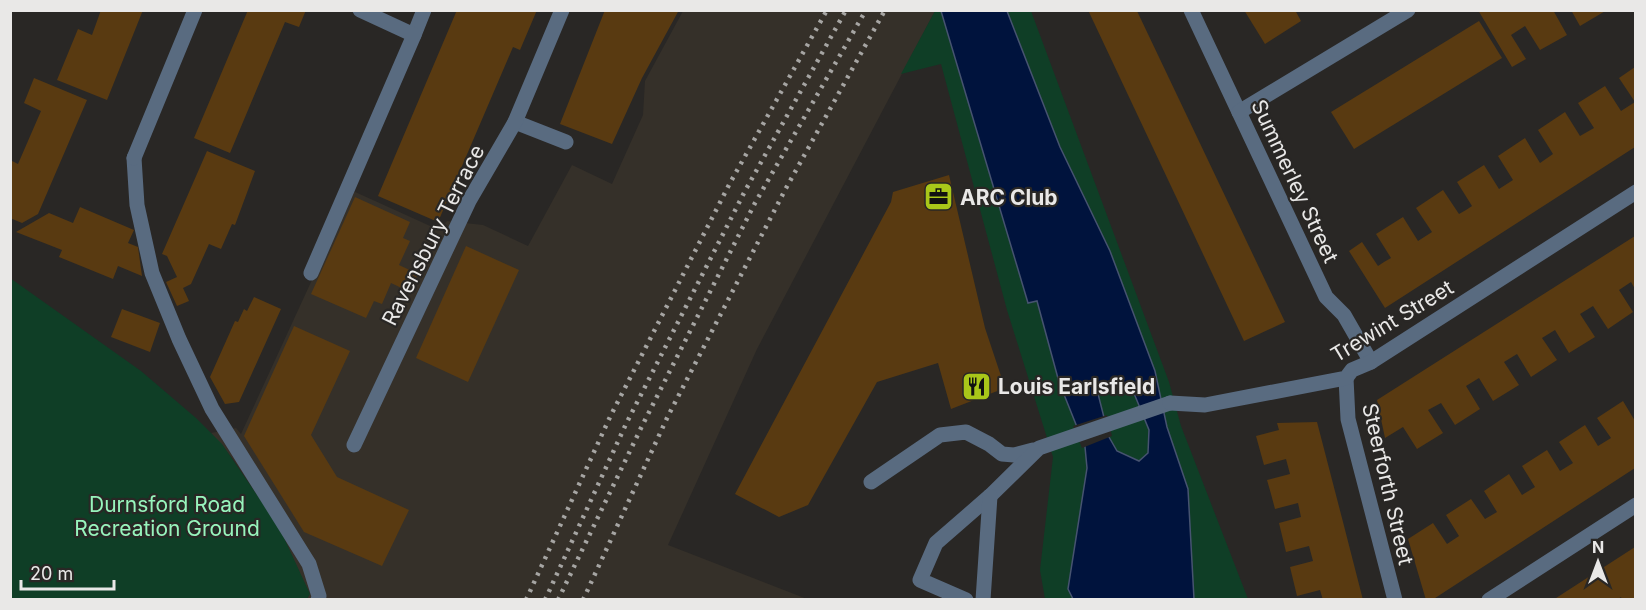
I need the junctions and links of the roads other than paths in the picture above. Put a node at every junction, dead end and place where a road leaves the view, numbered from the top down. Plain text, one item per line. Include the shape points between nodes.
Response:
1 (195, 10) edge
2 (360, 10) edge
3 (424, 10) edge
4 (562, 10) edge
5 (1191, 10) edge
6 (1408, 10) edge
7 (414, 34) junction
8 (1239, 112) junction
9 (514, 122) junction
10 (566, 142) dead end
11 (1635, 192) edge
12 (310, 273) dead end
13 (1371, 362) junction
14 (1346, 378) junction
15 (354, 445) dead end
16 (1039, 448) junction
17 (871, 482) dead end
18 (990, 496) junction
19 (1635, 505) edge
20 (318, 600) edge
21 (966, 600) edge
22 (983, 600) edge
23 (1395, 600) edge
24 (1489, 600) edge

1 - 20 street via 134,158 137,205 156,284 212,409 309,564
2 - 7 street
3 - 7 street
4 - 9 street, Ravensbury Terrace
5 - 8 street, Summerley Street
6 - 8 street
7 - 12 street
8 - 13 street, Summerley Street via 1326,297 1344,315
9 - 10 street
9 - 15 street, Ravensbury Terrace via 469,201
11 - 13 street, Trewint Street
13 - 14 street, Trewint Street via 1352,370
14 - 16 street, Trewint Street via 1205,405 1170,403
14 - 23 street, Steerforth Street via 1348,419
16 - 17 street, Trewint Street via 1002,454 966,432 940,435
16 - 18 street
18 - 21 street via 936,543 920,580
18 - 22 street
19 - 24 street

